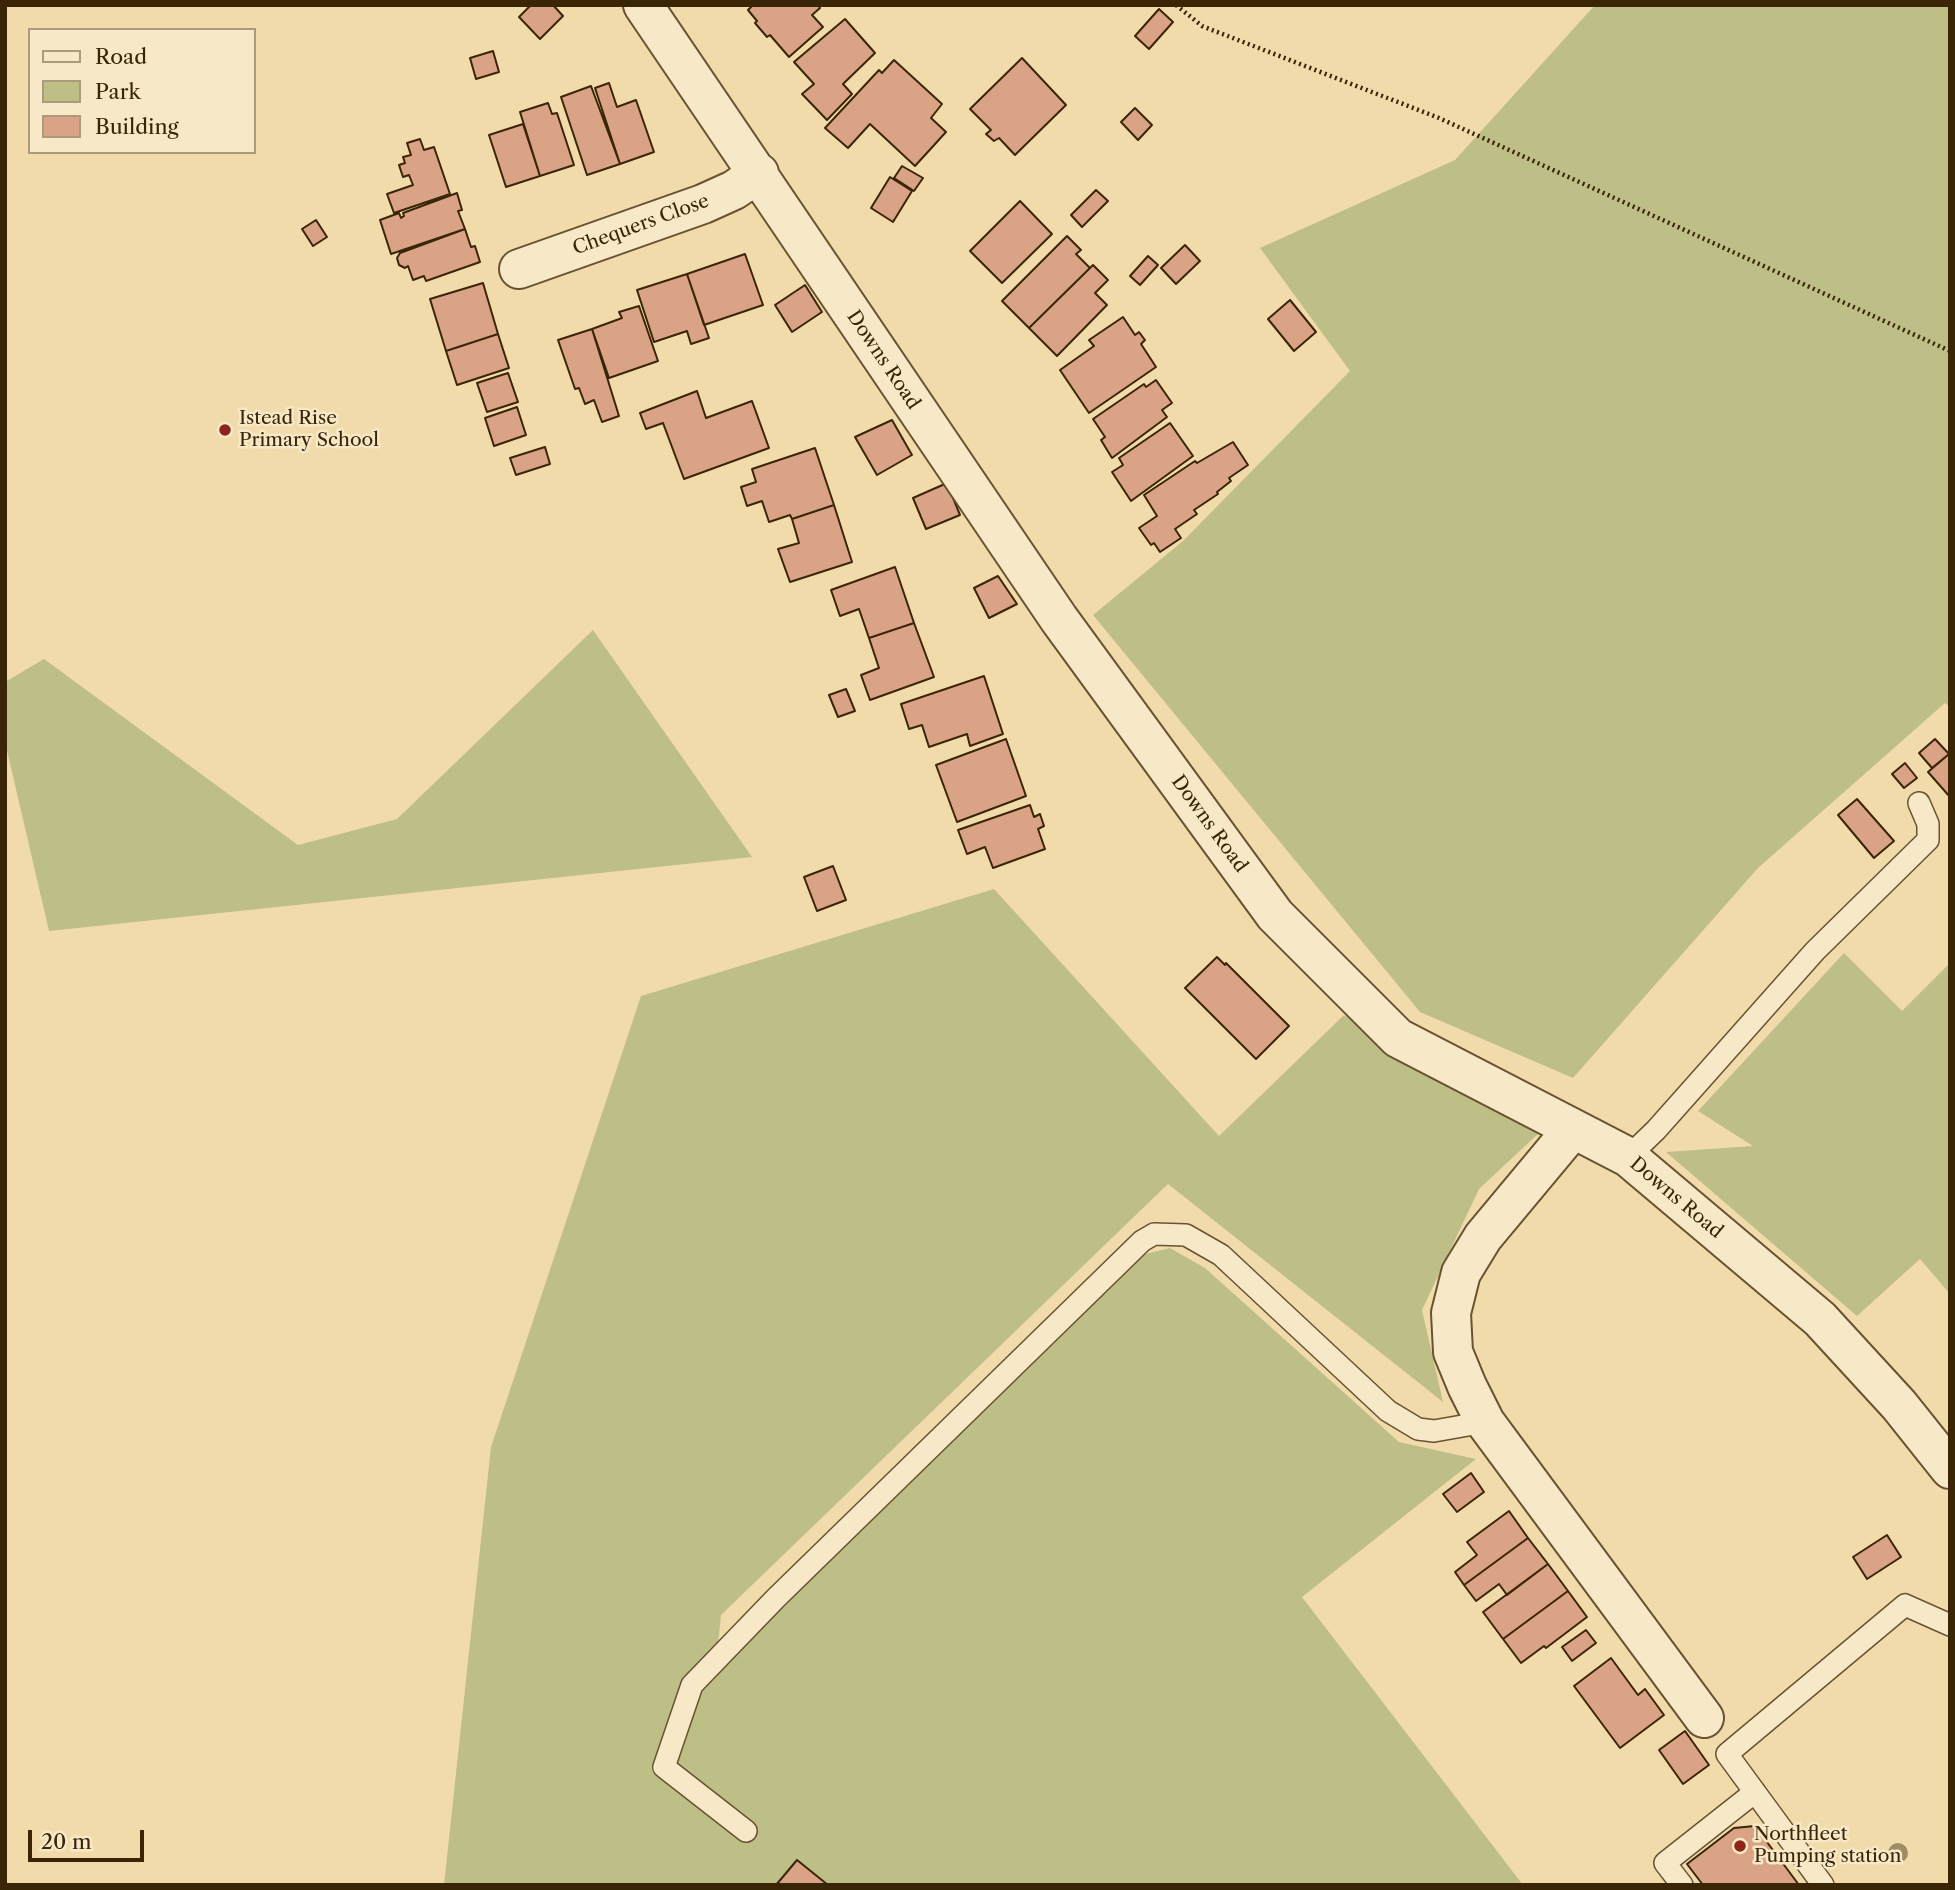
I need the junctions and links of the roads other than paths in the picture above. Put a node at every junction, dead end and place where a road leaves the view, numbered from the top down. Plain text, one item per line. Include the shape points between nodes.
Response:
1 (643, 5) edge
2 (759, 173) junction
3 (519, 269) dead end
4 (1919, 803) dead end
5 (1573, 1129) junction
6 (1628, 1157) junction
7 (1485, 1422) junction
8 (1950, 1469) edge
9 (1950, 1625) edge
10 (1704, 1718) joint
11 (1727, 1754) junction
12 (1755, 1792) junction
13 (746, 1831) dead end
14 (1682, 1885) edge
15 (1824, 1885) edge

1 - 2 street, Downs Road
2 - 3 street, Chequers Close via 703,204
2 - 5 street, Downs Road via 1044,596 1275,915 1398,1038
4 - 6 lane via 1928,824 1928,840 1815,951
5 - 6 street, Downs Road
5 - 7 street via 1483,1237 1461,1273 1451,1313 1453,1352
6 - 8 street, Downs Road via 1820,1319
7 - 10 street
7 - 13 lane via 1434,1432 1418,1429 1388,1411 1221,1255 1186,1235 1154,1234 1127,1254 692,1685 664,1767
9 - 11 lane via 1905,1605
10 - 11 lane
11 - 12 lane
12 - 14 lane via 1665,1863
12 - 15 lane

